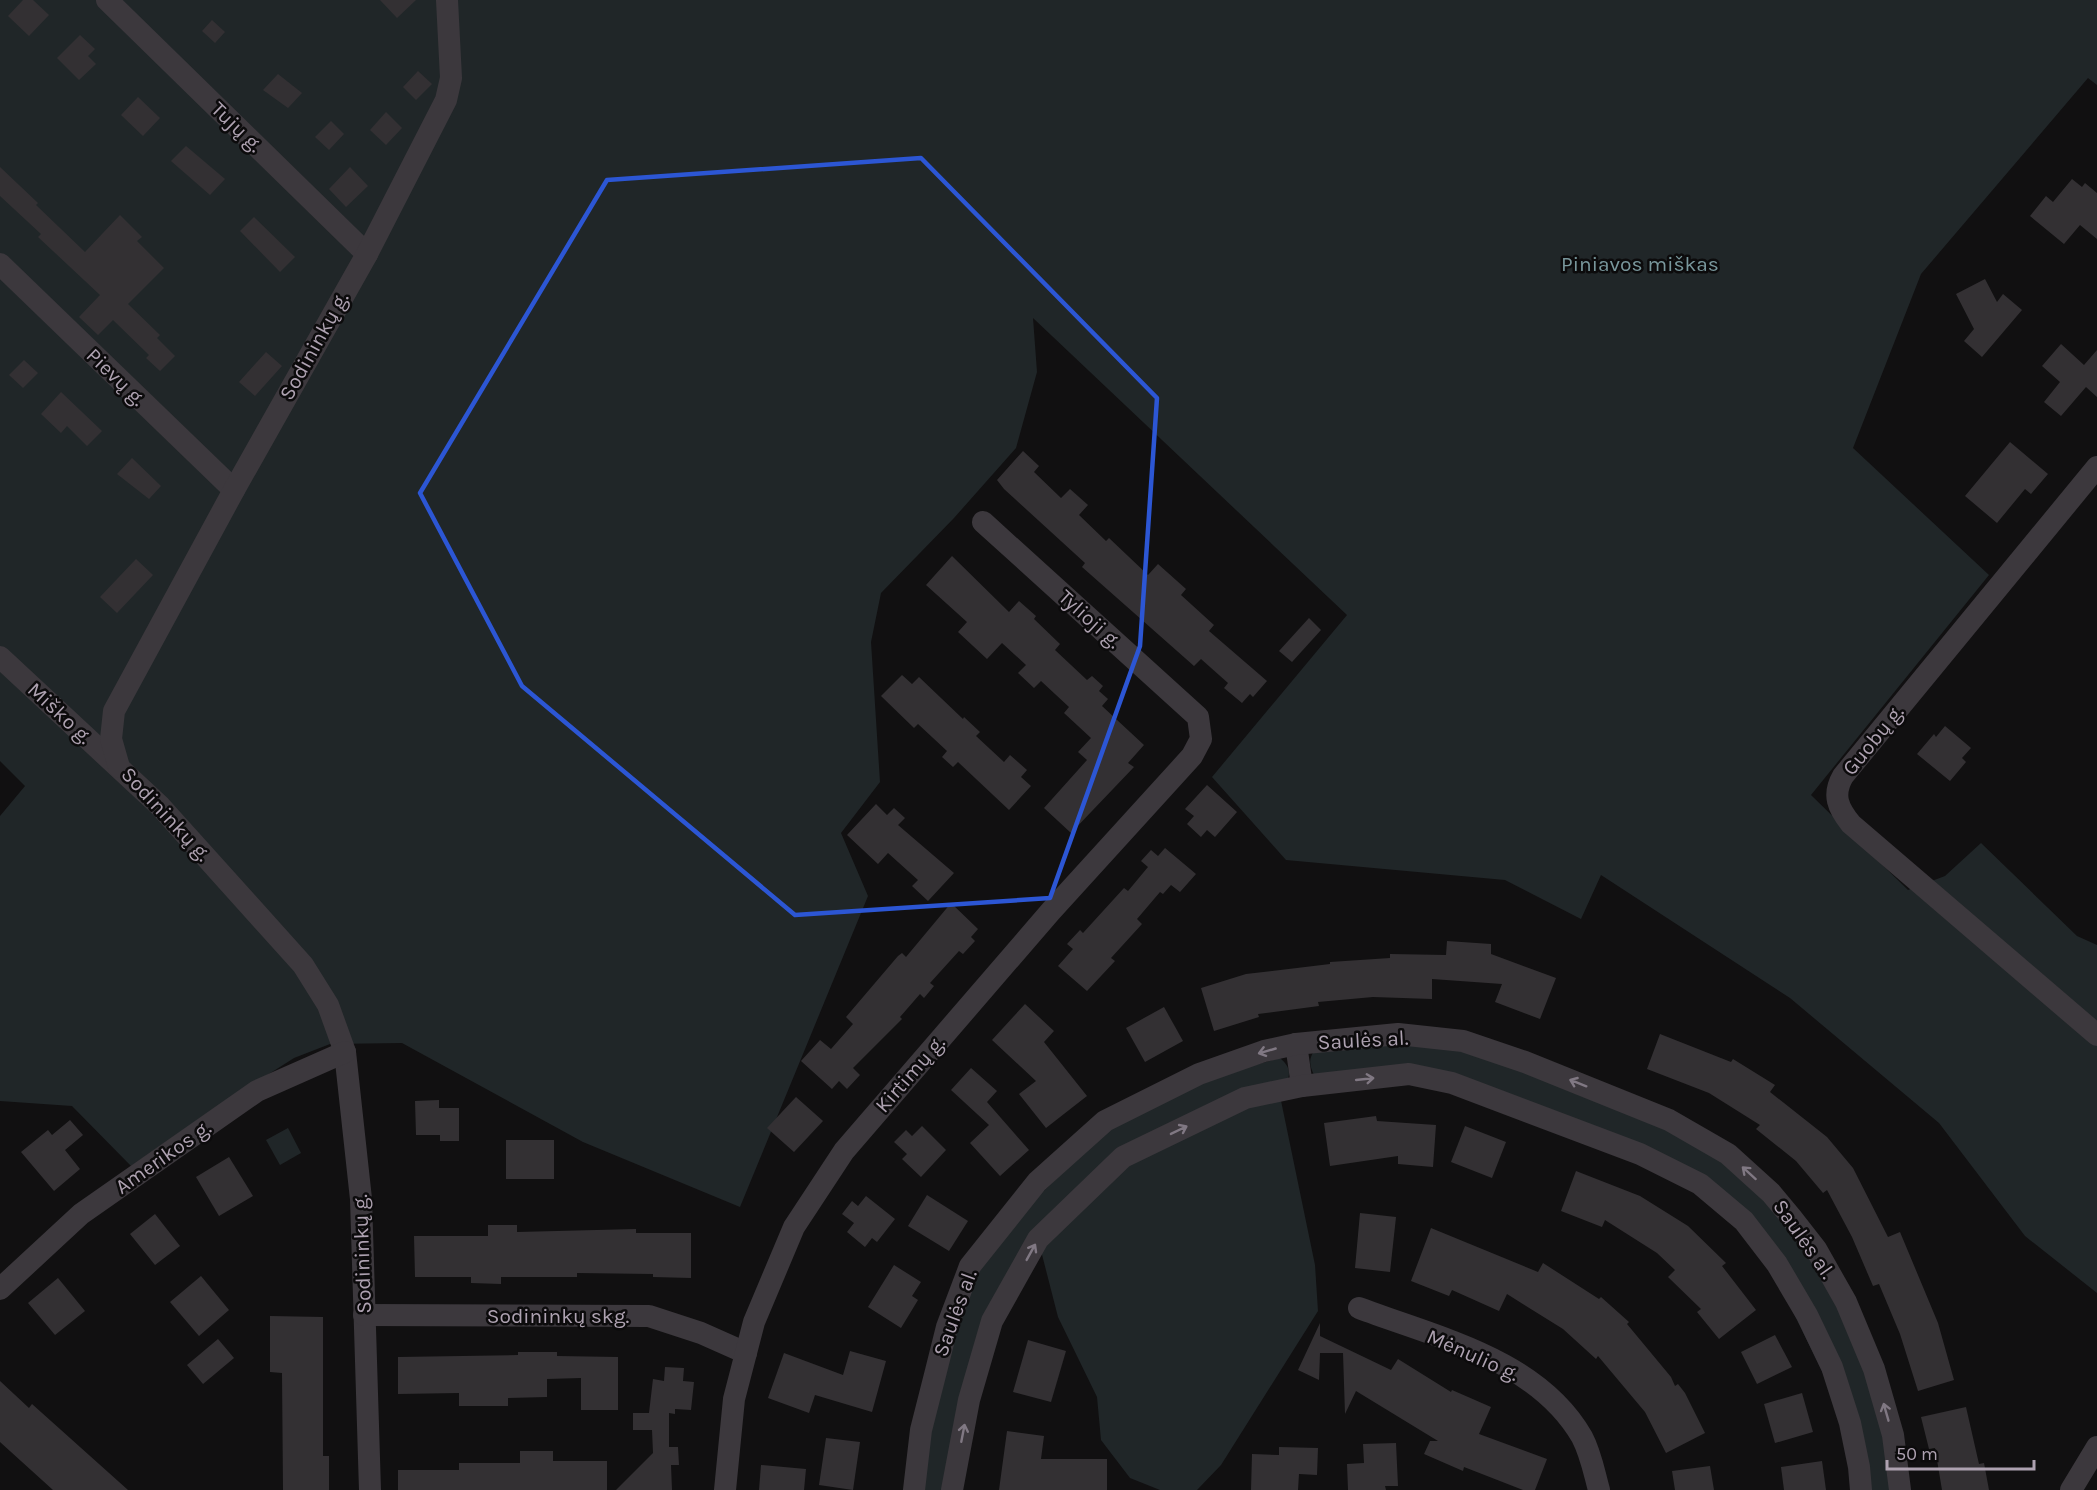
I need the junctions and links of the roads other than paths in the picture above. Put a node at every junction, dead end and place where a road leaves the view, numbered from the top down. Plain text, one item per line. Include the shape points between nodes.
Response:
1 (107, 0) edge
2 (447, 0) edge
3 (367, 254) junction
4 (0, 264) edge
5 (2097, 467) edge
6 (234, 490) junction
7 (983, 522) dead end
8 (0, 657) edge
9 (1198, 717) joint
10 (120, 768) junction
11 (2097, 1035) edge
12 (1296, 1044) junction
13 (345, 1052) junction
14 (1302, 1086) junction
15 (0, 1289) edge
16 (1359, 1308) dead end
17 (364, 1315) junction
18 (746, 1353) junction
19 (2097, 1447) edge
20 (370, 1490) edge
21 (724, 1490) edge
22 (914, 1490) edge
23 (952, 1490) edge
24 (1599, 1490) edge
25 (1861, 1490) edge
26 (1900, 1490) edge
27 (2071, 1490) edge

1 - 3 street, Tujų g.
2 - 3 street, Sodininkų g. via 451,78 446,100
3 - 6 street, Sodininkų g.
4 - 6 street, Pievų g.
5 - 11 street, Guobų g. via 1843,776 1836,800 1851,824
6 - 10 street, Sodininkų g. via 114,711 111,739
7 - 9 street, Tylioji g.
8 - 10 street, Miško g.
9 - 18 street, Kirtimų g. via 1201,739 1192,756 1051,911 844,1151 794,1227 754,1322
10 - 13 street, Sodininkų g. via 160,806 303,965 328,1005
12 - 14 street
12 -> 22 street, Saulės al. via 1199,1074 1105,1121 1036,1182 970,1266 938,1360 921,1430
26 -> 12 street, Saulės al. via 1890,1424 1874,1369 1846,1302 1816,1249 1791,1217 1728,1154 1670,1120 1463,1041 1398,1034
13 - 15 street, Amerikos g. via 257,1091 81,1214
13 - 17 street, Sodininkų g. via 361,1199
23 -> 14 street, Saulės al. via 969,1401 992,1321 1038,1239 1123,1157 1245,1098
14 -> 25 street, Saulės al. via 1409,1074 1452,1083 1640,1154 1700,1184 1744,1221 1777,1264 1807,1315 1832,1366 1850,1423
16 - 24 street, Mėnulio g. via 1481,1354 1528,1379 1574,1426 1591,1459
17 - 18 street, Sodininkų skg. via 649,1316
17 - 20 street, Sodininkų g.
18 - 21 street, Kirtimų g. via 734,1399
19 - 27 street

